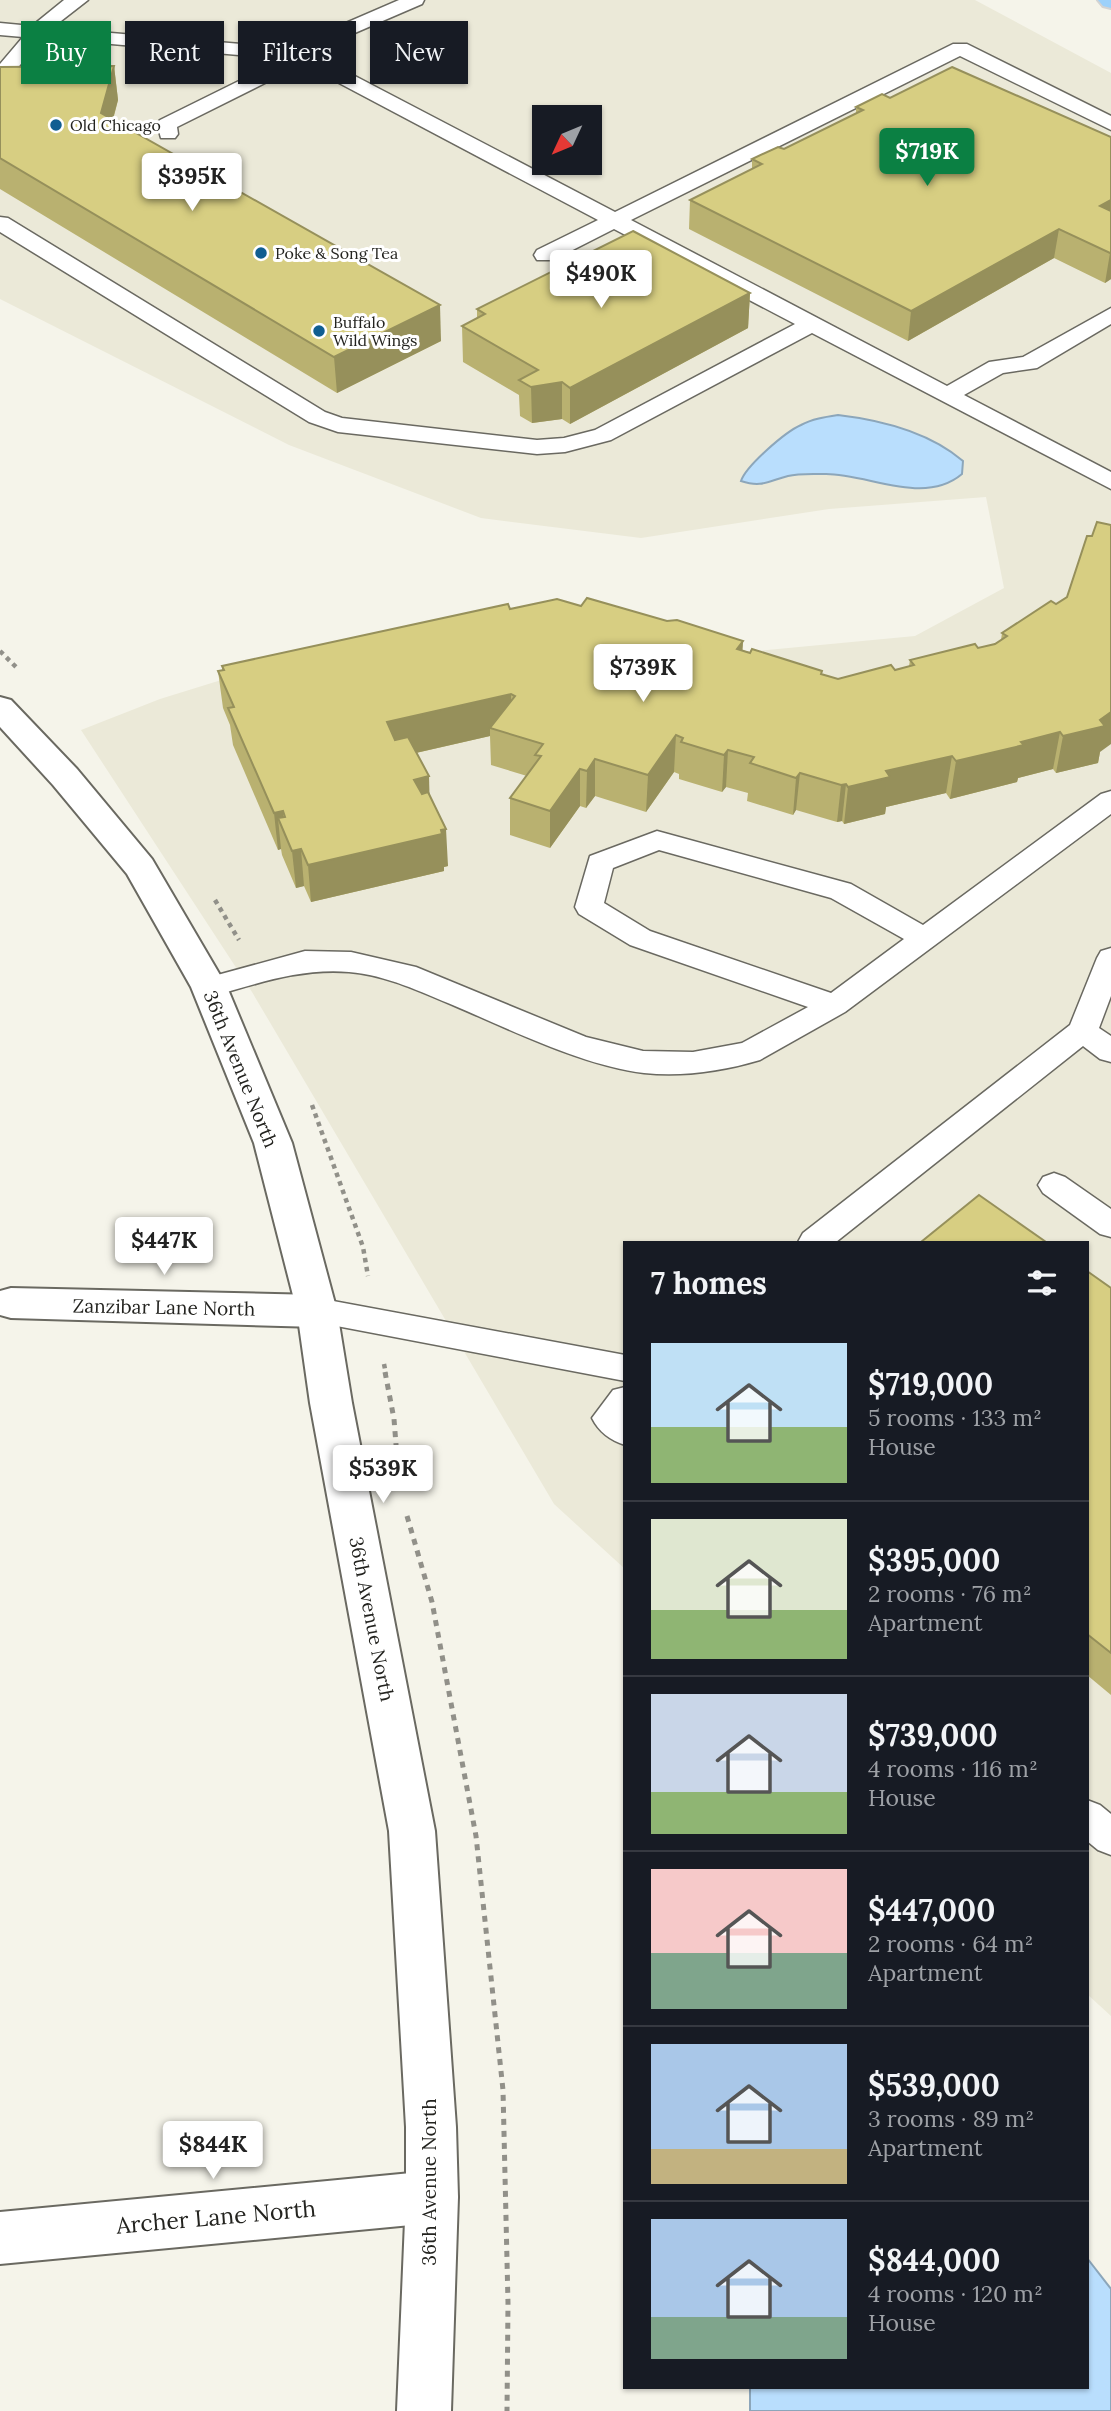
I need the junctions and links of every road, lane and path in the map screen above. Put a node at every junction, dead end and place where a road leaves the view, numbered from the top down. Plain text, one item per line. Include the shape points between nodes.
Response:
1 (79, 0) edge
2 (415, 0) edge
3 (50, 21) edge
4 (356, 25) edge
5 (0, 29) edge
6 (21, 31) edge
7 (111, 38) edge
8 (238, 49) edge
9 (21, 51) edge
10 (0, 77) edge
11 (248, 84) edge
12 (355, 84) edge
13 (1111, 124) edge
14 (168, 134) dead end
15 (614, 221) junction
16 (0, 223) edge
17 (545, 255) dead end
18 (1111, 314) edge
19 (812, 324) junction
20 (948, 395) junction
21 (1111, 482) edge
22 (0, 707) edge
23 (1111, 800) edge
24 (925, 939) junction
25 (1111, 958) edge
26 (209, 987) junction
27 (835, 1004) junction
28 (1083, 1031) junction
29 (1111, 1051) edge
30 (1054, 1185) dead end
31 (1111, 1225) edge
32 (815, 1241) edge
33 (11, 1303) dead end
34 (317, 1311) junction
35 (623, 1368) edge
36 (623, 1402) edge
37 (623, 1429) edge
38 (1089, 1819) edge
39 (1111, 1838) edge
40 (432, 2197) junction
41 (0, 2238) edge
42 (424, 2411) edge

1 - 3 lane
2 - 4 lane
5 - 6 lane
7 - 8 lane
9 - 10 lane
11 - 14 lane via 167,124
12 - 15 lane
13 - 15 lane via 961,48
15 - 17 lane
15 - 19 lane
16 - 19 lane via 317,417 338,425 537,447 565,445 603,435
18 - 20 lane via 1029,363 998,367
19 - 20 lane
20 - 21 lane
22 - 26 street, 36th Avenue North via 140,867
23 - 24 lane
24 - 27 lane
24 - 27 lane via 841,891 657,840 600,863 589,907 639,938
25 - 28 lane
26 - 27 lane via 305,961 351,962 406,974 579,1046 643,1062 693,1063 748,1052
26 - 34 street, 36th Avenue North via 273,1143
28 - 29 lane
28 - 32 lane
30 - 31 lane
33 - 34 street, Zanzibar Lane North
34 - 35 lane
34 - 40 street, 36th Avenue North via 412,1831
36 - 37 lane via 609,1418
38 - 39 lane
40 - 41 street, Archer Lane North
40 - 42 street, 36th Avenue North

